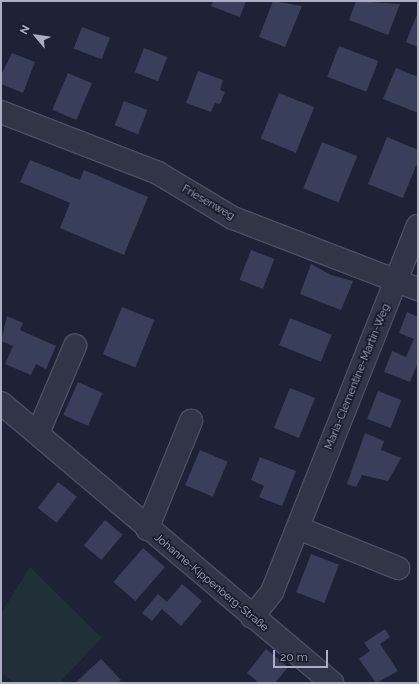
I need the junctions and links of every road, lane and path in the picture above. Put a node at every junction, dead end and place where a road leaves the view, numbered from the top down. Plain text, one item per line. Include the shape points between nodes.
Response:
1 (1, 112) edge
2 (418, 226) edge
3 (397, 281) junction
4 (418, 289) edge
5 (75, 346) dead end
6 (1, 403) edge
7 (191, 421) dead end
8 (38, 433) junction
9 (298, 528) junction
10 (147, 529) junction
11 (398, 568) dead end
12 (252, 617) junction
13 (332, 683) edge

1 - 3 street, Friesenweg via 158,173 233,218
2 - 3 street, Maria-Clementine-Martin-Weg
3 - 4 street, Friesenweg
3 - 9 street, Maria-Clementine-Martin-Weg
5 - 8 street
6 - 8 street, Johanne-Kippenberg-Straße
7 - 10 street, Johanne-Kippenberg-Straße
8 - 10 street, Johanne-Kippenberg-Straße
9 - 11 street
9 - 12 street, Maria-Clementine-Martin-Weg via 272,592
10 - 12 street, Johanne-Kippenberg-Straße
12 - 13 street, Johanne-Kippenberg-Straße

